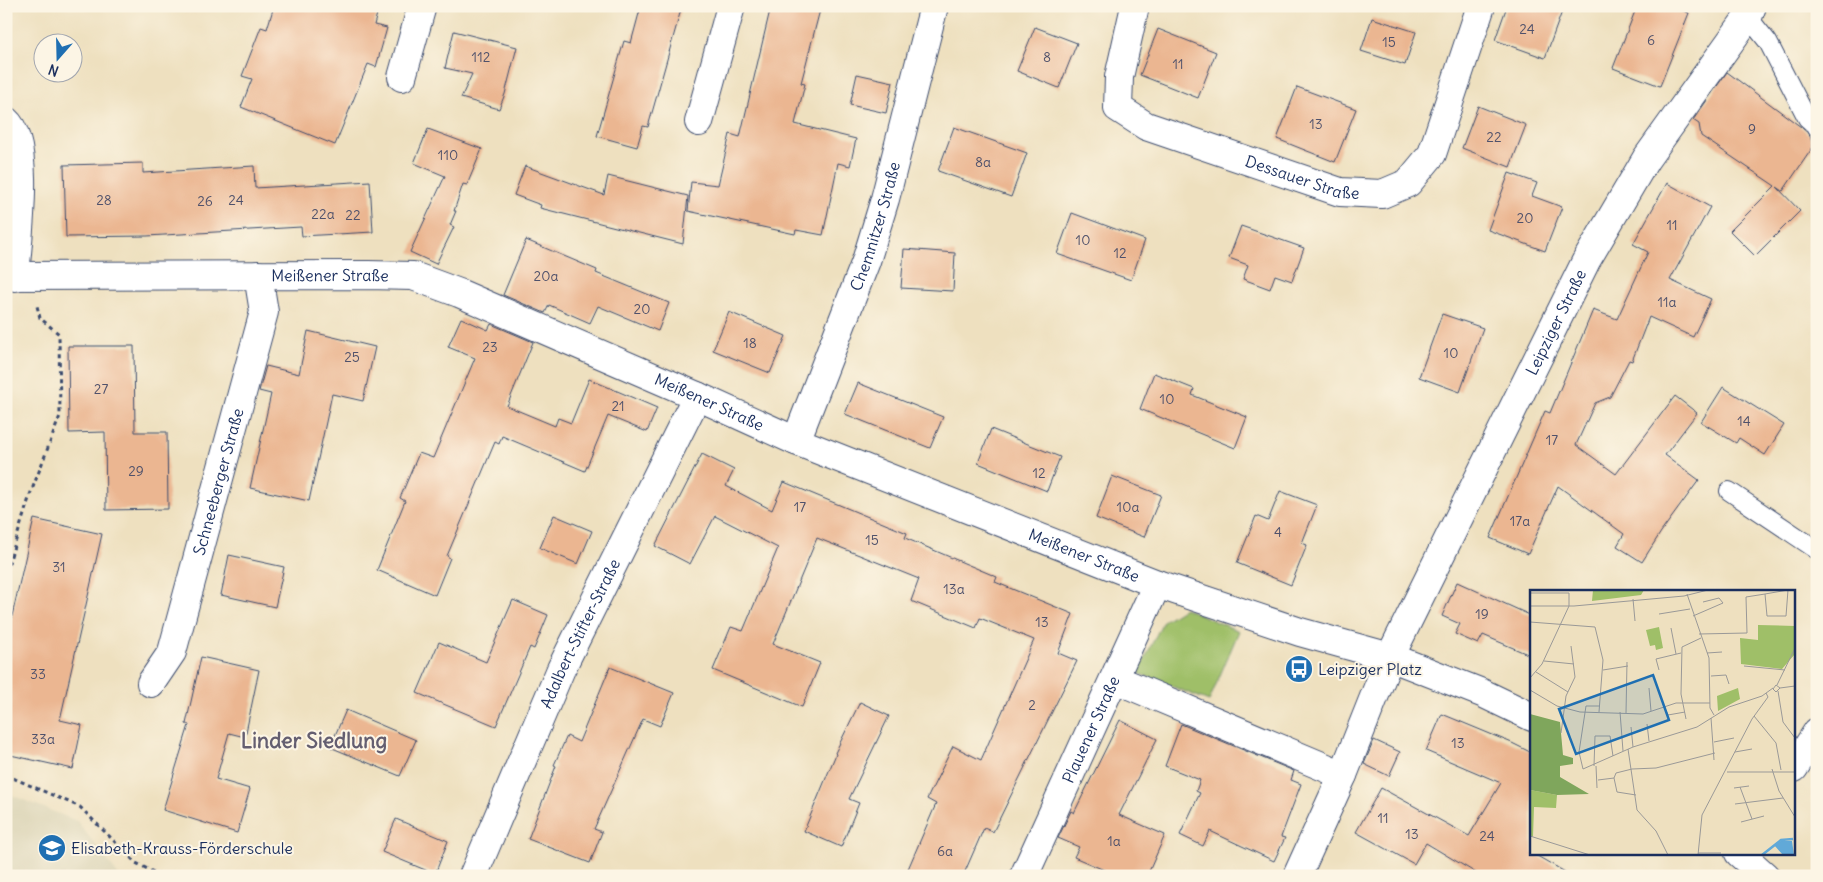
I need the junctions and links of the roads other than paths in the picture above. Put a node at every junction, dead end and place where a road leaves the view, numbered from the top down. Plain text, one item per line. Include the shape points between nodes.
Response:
1 (422, 6) edge
2 (731, 6) edge
3 (934, 6) edge
4 (1135, 6) edge
5 (1481, 6) edge
6 (1750, 12) edge
7 (402, 77) dead end
8 (6, 121) edge
9 (699, 122) dead end
10 (1817, 127) edge
11 (258, 275) junction
12 (17, 277) edge
13 (697, 396) junction
14 (796, 441) junction
15 (1729, 491) dead end
16 (1817, 550) edge
17 (1157, 584) junction
18 (1390, 658) junction
19 (1115, 679) junction
20 (150, 682) dead end
21 (1530, 716) edge
22 (1817, 732) edge
23 (1796, 765) edge
24 (1343, 775) junction
25 (1737, 859) edge
26 (473, 876) edge
27 (1024, 876) edge
28 (1297, 876) edge
29 (1765, 876) edge

1 - 7 street
2 - 9 street
3 - 14 street, Chemnitzer Straße via 866,261
4 - 5 street, Dessauer Straße via 1119,77 1118,108 1146,126 1340,192 1382,194 1408,184 1432,154
6 - 10 lane via 1807,118
6 - 18 street, Leipziger Straße via 1646,159 1586,262
8 - 12 street via 18,142 22,170
11 - 12 street, Meißener Straße
11 - 13 street, Meißener Straße via 413,276
11 - 20 street, Schneeberger Straße via 264,312 172,652
13 - 14 street, Meißener Straße
13 - 26 street, Adalbert-Stifter-Straße via 561,669
14 - 17 street, Meißener Straße
15 - 16 lane
17 - 18 street, Meißener Straße
17 - 19 street, Plauener Straße
18 - 21 street, Meißener Straße via 1482,693
18 - 24 street
19 - 24 street
19 - 27 street, Plauener Straße
22 - 23 street
24 - 28 street
25 - 29 street

